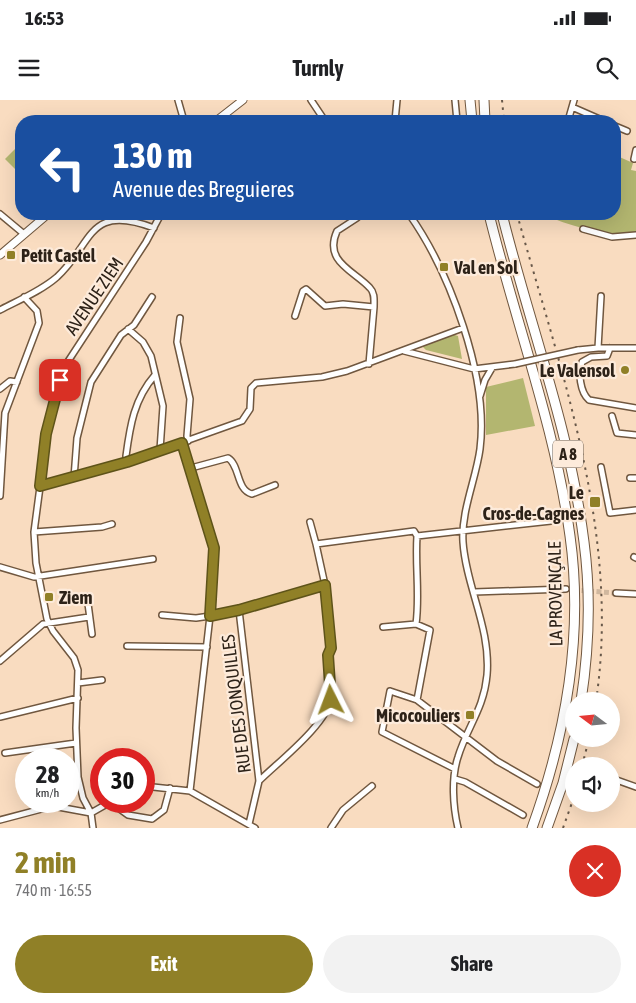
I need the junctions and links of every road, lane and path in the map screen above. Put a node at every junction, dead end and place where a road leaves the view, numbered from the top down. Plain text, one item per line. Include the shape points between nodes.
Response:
1 (178, 100) edge
2 (244, 100) edge
3 (311, 100) edge
4 (398, 100) edge
5 (455, 100) edge
6 (470, 100) edge
7 (484, 100) edge
8 (574, 100) edge
9 (572, 107) junction
10 (182, 115) edge
11 (224, 115) edge
12 (321, 115) edge
13 (396, 115) edge
14 (456, 115) edge
15 (471, 115) edge
16 (485, 115) edge
17 (570, 115) edge
18 (590, 115) edge
19 (621, 128) edge
20 (627, 131) dead end
21 (636, 150) edge
22 (634, 159) dead end
23 (0, 214) edge
24 (41, 220) edge
25 (157, 220) edge
26 (353, 220) edge
27 (412, 220) edge
28 (491, 220) edge
29 (504, 220) edge
30 (154, 228) junction
31 (583, 229) dead end
32 (24, 234) junction
33 (636, 235) edge
34 (0, 255) edge
35 (601, 296) dead end
36 (24, 297) junction
37 (152, 297) dead end
38 (374, 307) junction
39 (0, 310) edge
40 (295, 316) dead end
41 (180, 318) dead end
42 (128, 328) junction
43 (463, 328) junction
44 (598, 348) junction
45 (610, 348) junction
46 (636, 348) edge
47 (403, 350) junction
48 (369, 364) junction
49 (492, 368) junction
50 (474, 369) junction
51 (155, 375) junction
52 (17, 382) junction
53 (0, 388) edge
54 (480, 399) junction
55 (636, 408) edge
56 (612, 416) dead end
57 (636, 435) edge
58 (185, 442) junction
59 (160, 450) junction
60 (127, 462) junction
61 (601, 467) dead end
62 (190, 468) junction
63 (74, 478) junction
64 (275, 485) dead end
65 (40, 486) junction
66 (0, 496) edge
67 (636, 510) edge
68 (551, 521) dead end
69 (310, 522) dead end
70 (112, 524) dead end
71 (34, 532) junction
72 (462, 532) junction
73 (417, 536) junction
74 (316, 544) junction
75 (153, 558) dead end
76 (0, 567) edge
77 (39, 576) junction
78 (325, 585) junction
79 (566, 589) tunnel mouth
80 (474, 592) junction
81 (616, 593) tunnel mouth
82 (636, 594) edge
83 (87, 596) dead end
84 (239, 610) junction
85 (162, 615) dead end
86 (89, 616) junction
87 (210, 616) junction
88 (49, 622) junction
89 (416, 624) junction
90 (382, 627) dead end
91 (92, 634) dead end
92 (127, 646) dead end
93 (207, 647) junction
94 (0, 661) edge
95 (102, 680) dead end
96 (78, 683) junction
97 (582, 692) edge
98 (78, 698) junction
99 (417, 700) junction
100 (0, 717) edge
101 (466, 739) junction
102 (76, 743) junction
103 (572, 748) edge
104 (5, 753) dead end
105 (455, 769) junction
106 (455, 779) junction
107 (259, 781) junction
108 (620, 781) edge
109 (537, 784) dead end
110 (372, 786) dead end
111 (155, 787) edge
112 (636, 787) edge
113 (170, 788) junction
114 (190, 792) junction
115 (90, 811) edge
116 (90, 813) edge
117 (91, 813) edge
118 (125, 813) edge
119 (523, 815) dead end
120 (0, 820) edge
121 (252, 826) edge
122 (93, 828) edge
123 (331, 828) edge
124 (458, 828) edge
125 (532, 828) edge
126 (547, 828) edge

1 - 10 street
2 - 11 street
3 - 12 street
4 - 13 street
5 - 14 street
6 - 15 highway
7 - 16 highway
8 - 9 street
9 - 17 street
9 - 18 street
19 - 20 street
21 - 22 street
23 - 32 street
24 - 32 street
25 - 30 street, AVENUE ZIEM
26 - 38 street via 337,231 334,243 336,257 371,288
27 - 43 street via 438,264
28 - 125 highway, LA PROVENÇALE / A 8 via 562,488 573,569 574,631 568,698 557,752
29 - 97 highway, LA PROVENÇALE / A 8 via 565,443 581,521 587,566 588,612
30 - 36 street via 123,220 100,226 86,237 55,278
30 - 65 street, AVENUE ZIEM via 65,366 50,417
31 - 33 street via 612,237
32 - 34 street
35 - 44 street
36 - 39 street
36 - 52 street via 37,311 39,323
37 - 42 street via 134,325
38 - 40 street via 343,304 328,308 306,289
38 - 48 street
41 - 58 street via 177,342 190,399
42 - 51 street via 147,346
42 - 63 street via 89,386 77,438
43 - 47 street
43 - 50 street
44 - 45 street
44 - 49 street, bridge
45 - 46 street
45 - 55 street via 607,356 591,357 582,362 579,372 585,395 589,400
47 - 48 street
47 - 50 street
48 - 58 street via 322,377 253,385 250,409 244,420
49 - 50 street
49 - 54 street
50 - 54 street
51 - 59 street via 163,406
51 - 60 street via 136,405
52 - 53 street via 10,381
52 - 66 street via 4,421
54 - 72 street via 480,449
56 - 57 street via 617,433
58 - 59 street
58 - 62 street
59 - 60 street
60 - 63 street
61 - 67 street via 610,513
62 - 64 street via 228,458 248,493
62 - 87 street via 214,548
63 - 65 street
65 - 71 street, AVENUE ZIEM
68 - 72 street
69 - 74 street
70 - 71 street
71 - 77 street, AVENUE ZIEM
72 - 73 street
72 - 80 street
73 - 74 street via 414,531
73 - 89 street via 415,566 419,606
74 - 78 street
75 - 77 street
76 - 77 street
77 - 88 street, AVENUE ZIEM
78 - 84 street
78 - 107 street via 331,648 328,655 331,700 318,724
79 - 80 street
80 - 101 street via 486,642 487,674 478,712
81 - 82 street
83 - 86 street
84 - 87 street
84 - 107 street, RUE DES JONQUILLES
85 - 87 street
86 - 88 street
86 - 91 street
87 - 93 street
88 - 94 street
88 - 96 street, AVENUE ZIEM via 74,658
89 - 90 street
89 - 99 street via 430,630
92 - 93 street
93 - 114 street
95 - 96 street
96 - 98 street, AVENUE ZIEM
98 - 100 street
98 - 102 street, AVENUE ZIEM
99 - 101 street
99 - 105 street via 390,691 382,732
101 - 105 street
101 - 109 street via 497,762
102 - 104 street
102 - 115 street, AVENUE ZIEM via 78,777
103 - 126 highway
105 - 106 street
106 - 119 street
106 - 124 street
107 - 121 street, RUE DES JONQUILLES
108 - 112 street
110 - 123 street via 343,810
111 - 113 street
113 - 114 street
113 - 118 street via 164,810 152,819
114 - 121 street
116 - 120 street via 53,806
117 - 122 street, AVENUE ZIEM

